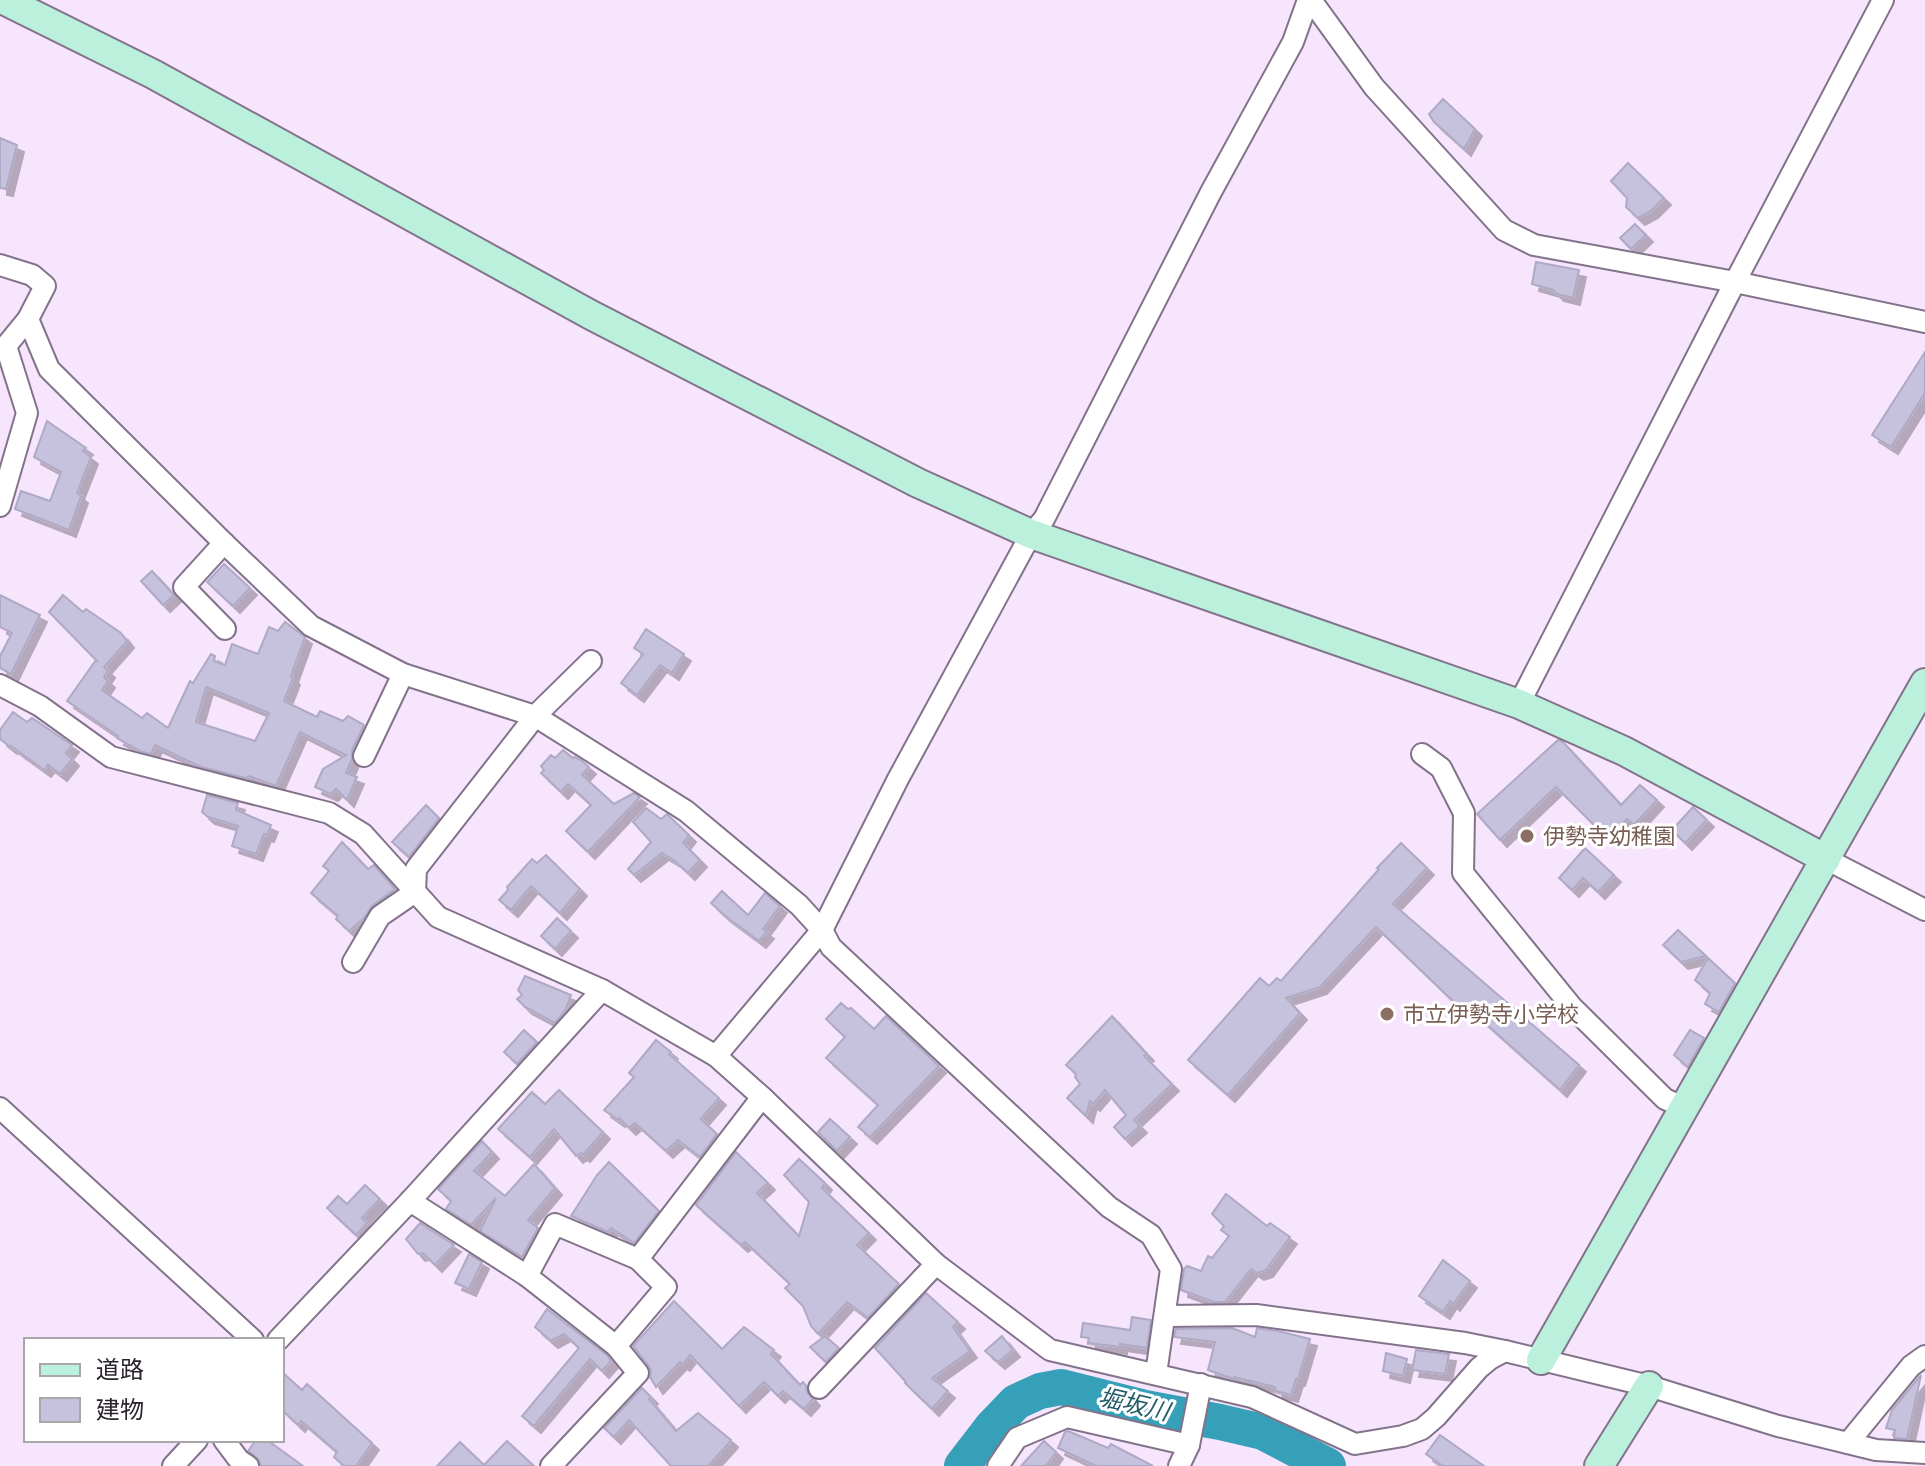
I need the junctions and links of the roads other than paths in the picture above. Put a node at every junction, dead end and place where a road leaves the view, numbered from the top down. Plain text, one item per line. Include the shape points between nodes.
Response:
1 (4, 0) edge
2 (1309, 0) edge
3 (1883, 0) edge
4 (0, 265) edge
5 (1735, 282) junction
6 (28, 319) junction
7 (1925, 322) edge
8 (3, 350) edge
9 (0, 506) edge
10 (1031, 534) junction
11 (224, 543) junction
12 (225, 629) dead end
13 (591, 661) dead end
14 (403, 674) junction
15 (1925, 683) edge
16 (0, 685) edge
17 (1519, 704) junction
18 (535, 716) junction
19 (1422, 754) dead end
20 (364, 756) dead end
21 (1826, 859) junction
22 (415, 892) junction
23 (1925, 910) edge
24 (822, 930) junction
25 (353, 962) dead end
26 (602, 990) junction
27 (716, 1056) junction
28 (762, 1097) junction
29 (0, 1108) edge
30 (1685, 1108) junction
31 (410, 1201) junction
32 (638, 1259) junction
33 (936, 1264) junction
34 (527, 1276) junction
35 (1165, 1316) junction
36 (251, 1338) edge
37 (280, 1338) edge
38 (616, 1346) junction
39 (1505, 1351) junction
40 (1925, 1356) edge
41 (1541, 1360) junction
42 (1156, 1374) junction
43 (1649, 1386) junction
44 (819, 1388) dead end
45 (1200, 1390) junction
46 (1189, 1441) junction
47 (195, 1442) edge
48 (226, 1442) edge
49 (1848, 1443) junction
50 (1925, 1453) edge
51 (173, 1466) edge
52 (248, 1466) edge
53 (551, 1466) edge
54 (998, 1466) edge
55 (1179, 1466) edge
56 (1599, 1466) edge

1 - 10 street via 153,74 591,315 918,483
2 - 5 street via 1374,87 1504,230 1534,245
2 - 10 street via 1293,42 1044,519
3 - 5 street
4 - 6 street via 32,275 45,286
5 - 7 street
5 - 17 street
6 - 8 street
6 - 11 street via 49,369
8 - 9 street via 27,413
10 - 17 street
10 - 24 street
11 - 12 street via 184,587
11 - 14 street via 311,626
13 - 18 street
14 - 18 street
14 - 20 street
15 - 21 street
16 - 22 street via 40,706 111,757 329,813 363,834
17 - 21 street via 1624,751
18 - 22 street via 416,869
18 - 24 street via 686,811
19 - 30 street via 1441,768 1464,813 1463,873 1572,1007 1665,1099
21 - 23 street
21 - 30 street
22 - 25 street via 380,916
22 - 26 street via 438,917
24 - 27 street
24 - 35 street via 831,947 1109,1207 1151,1235 1171,1269
26 - 27 street
26 - 31 street
27 - 28 street
28 - 32 street
28 - 33 street
29 - 36 street
30 - 41 street
31 - 34 street
31 - 37 street
32 - 34 street via 555,1224
32 - 38 street via 666,1287
33 - 42 street via 1050,1350
33 - 44 street
34 - 38 street
35 - 39 street via 1256,1315
35 - 42 street
38 - 53 street via 638,1373
39 - 41 street
39 - 45 street via 1479,1368 1422,1429 1355,1444 1252,1397
40 - 49 street
41 - 43 street
42 - 45 street
43 - 49 street
43 - 56 street
45 - 46 street
46 - 54 street via 1067,1417 1017,1438
46 - 55 street
47 - 51 street
48 - 52 street
49 - 50 street

